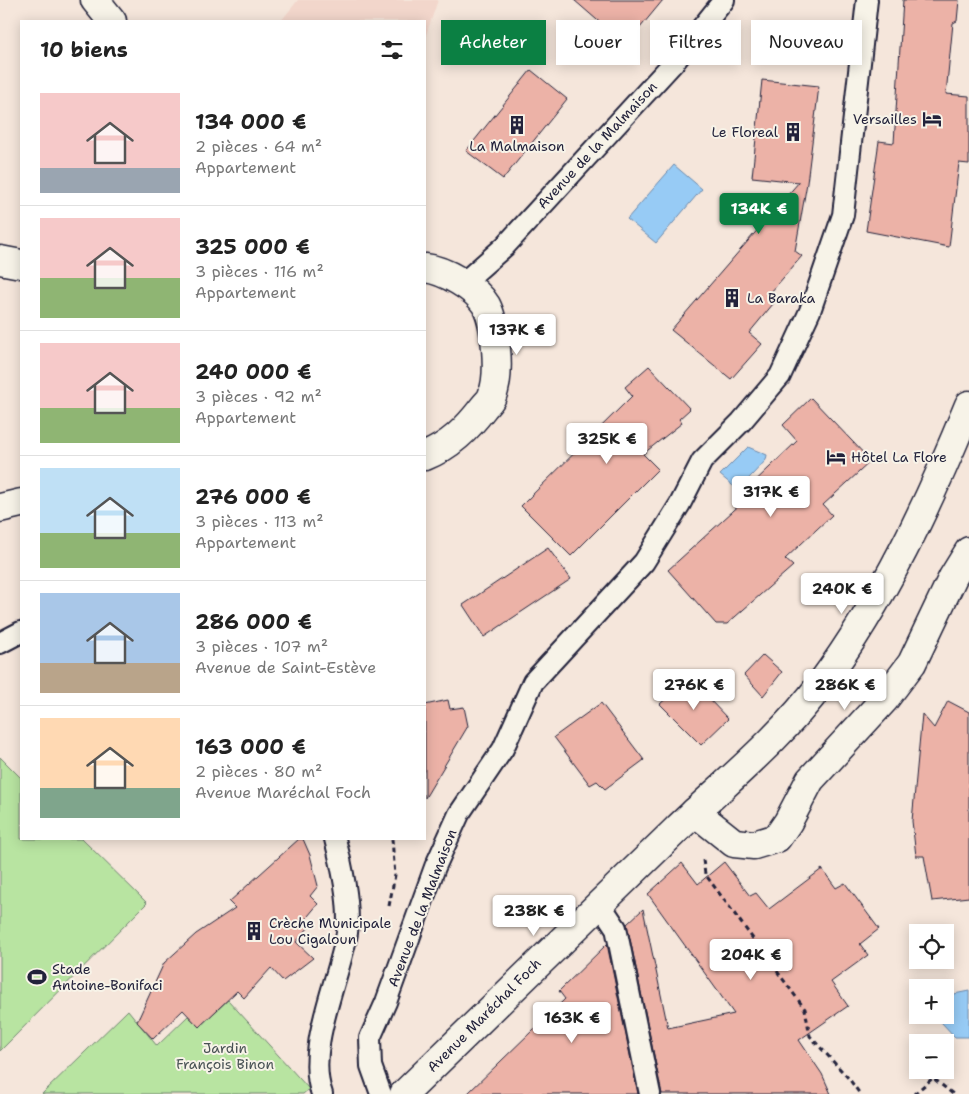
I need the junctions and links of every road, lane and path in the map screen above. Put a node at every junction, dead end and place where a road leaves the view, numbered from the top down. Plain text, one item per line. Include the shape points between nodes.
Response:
1 (95, 0) edge
2 (724, 0) edge
3 (867, 0) edge
4 (111, 20) edge
5 (0, 260) edge
6 (20, 264) edge
7 (426, 268) edge
8 (463, 283) junction
9 (969, 405) edge
10 (426, 456) edge
11 (20, 503) edge
12 (0, 508) edge
13 (969, 551) edge
14 (20, 633) edge
15 (0, 643) edge
16 (695, 812) junction
17 (335, 840) edge
18 (705, 874) dead end
19 (600, 904) junction
20 (322, 1094) edge
21 (381, 1094) edge
22 (404, 1094) edge
23 (650, 1094) edge
24 (860, 1094) edge
25 (914, 1094) edge
26 (953, 1094) edge

1 - 4 main road
2 - 8 lane, Avenue de la Malmaison via 675,61 505,246
3 - 21 lane, Avenue de la Malmaison via 843,215 810,311 780,376 702,461 644,562 533,682 503,750 459,814 435,866 370,1038 371,1066
5 - 6 main road
7 - 8 main road
8 - 10 main road via 485,304 494,330 497,364 492,396 470,426 443,449
9 - 16 main road, Avenue Maréchal Foch via 922,514 858,630 820,685 777,735
11 - 12 main road
13 - 16 main road via 912,663 884,700 810,780 777,838 754,845 734,843
14 - 15 lane
16 - 19 main road, Avenue Maréchal Foch
17 - 20 lane via 344,878 347,932 316,1054
18 - 24 path via 806,1009 810,1036
19 - 22 main road, Avenue Maréchal Foch
19 - 23 lane via 616,928
25 - 26 path via 933,1078

